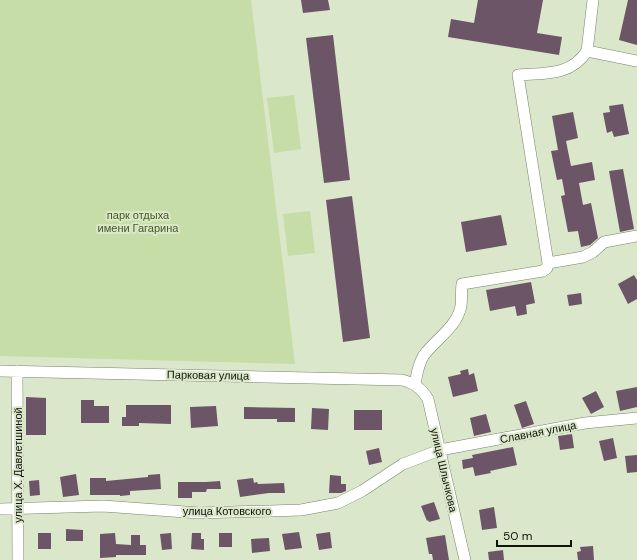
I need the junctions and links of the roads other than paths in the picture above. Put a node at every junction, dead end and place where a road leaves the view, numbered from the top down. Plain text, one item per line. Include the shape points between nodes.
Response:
1 (593, 0) edge
2 (587, 51) junction
3 (637, 61) edge
4 (637, 236) edge
5 (548, 263) junction
6 (0, 371) edge
7 (17, 371) junction
8 (415, 384) junction
9 (637, 418) edge
10 (440, 450) junction
11 (0, 509) edge
12 (18, 509) junction
13 (18, 560) edge
14 (465, 560) edge

1 - 2 street
2 - 3 street
2 - 5 street via 581,61 567,70 518,75
4 - 5 street via 604,242 583,257
5 - 8 street via 543,271 462,284 461,307 456,318 424,356
6 - 7 street, Парковая улица
7 - 8 street, Парковая улица via 402,380
7 - 12 street, улица Х. Давлетшиной
8 - 10 street, улица Шлычкова via 428,399
9 - 10 street, Славная улица via 585,423
10 - 12 street, улица Котовского via 403,464 338,504 302,510 199,513 103,506
10 - 14 street, улица Шлычкова
11 - 12 street, улица Котовского
12 - 13 street, улица Х. Давлетшиной

